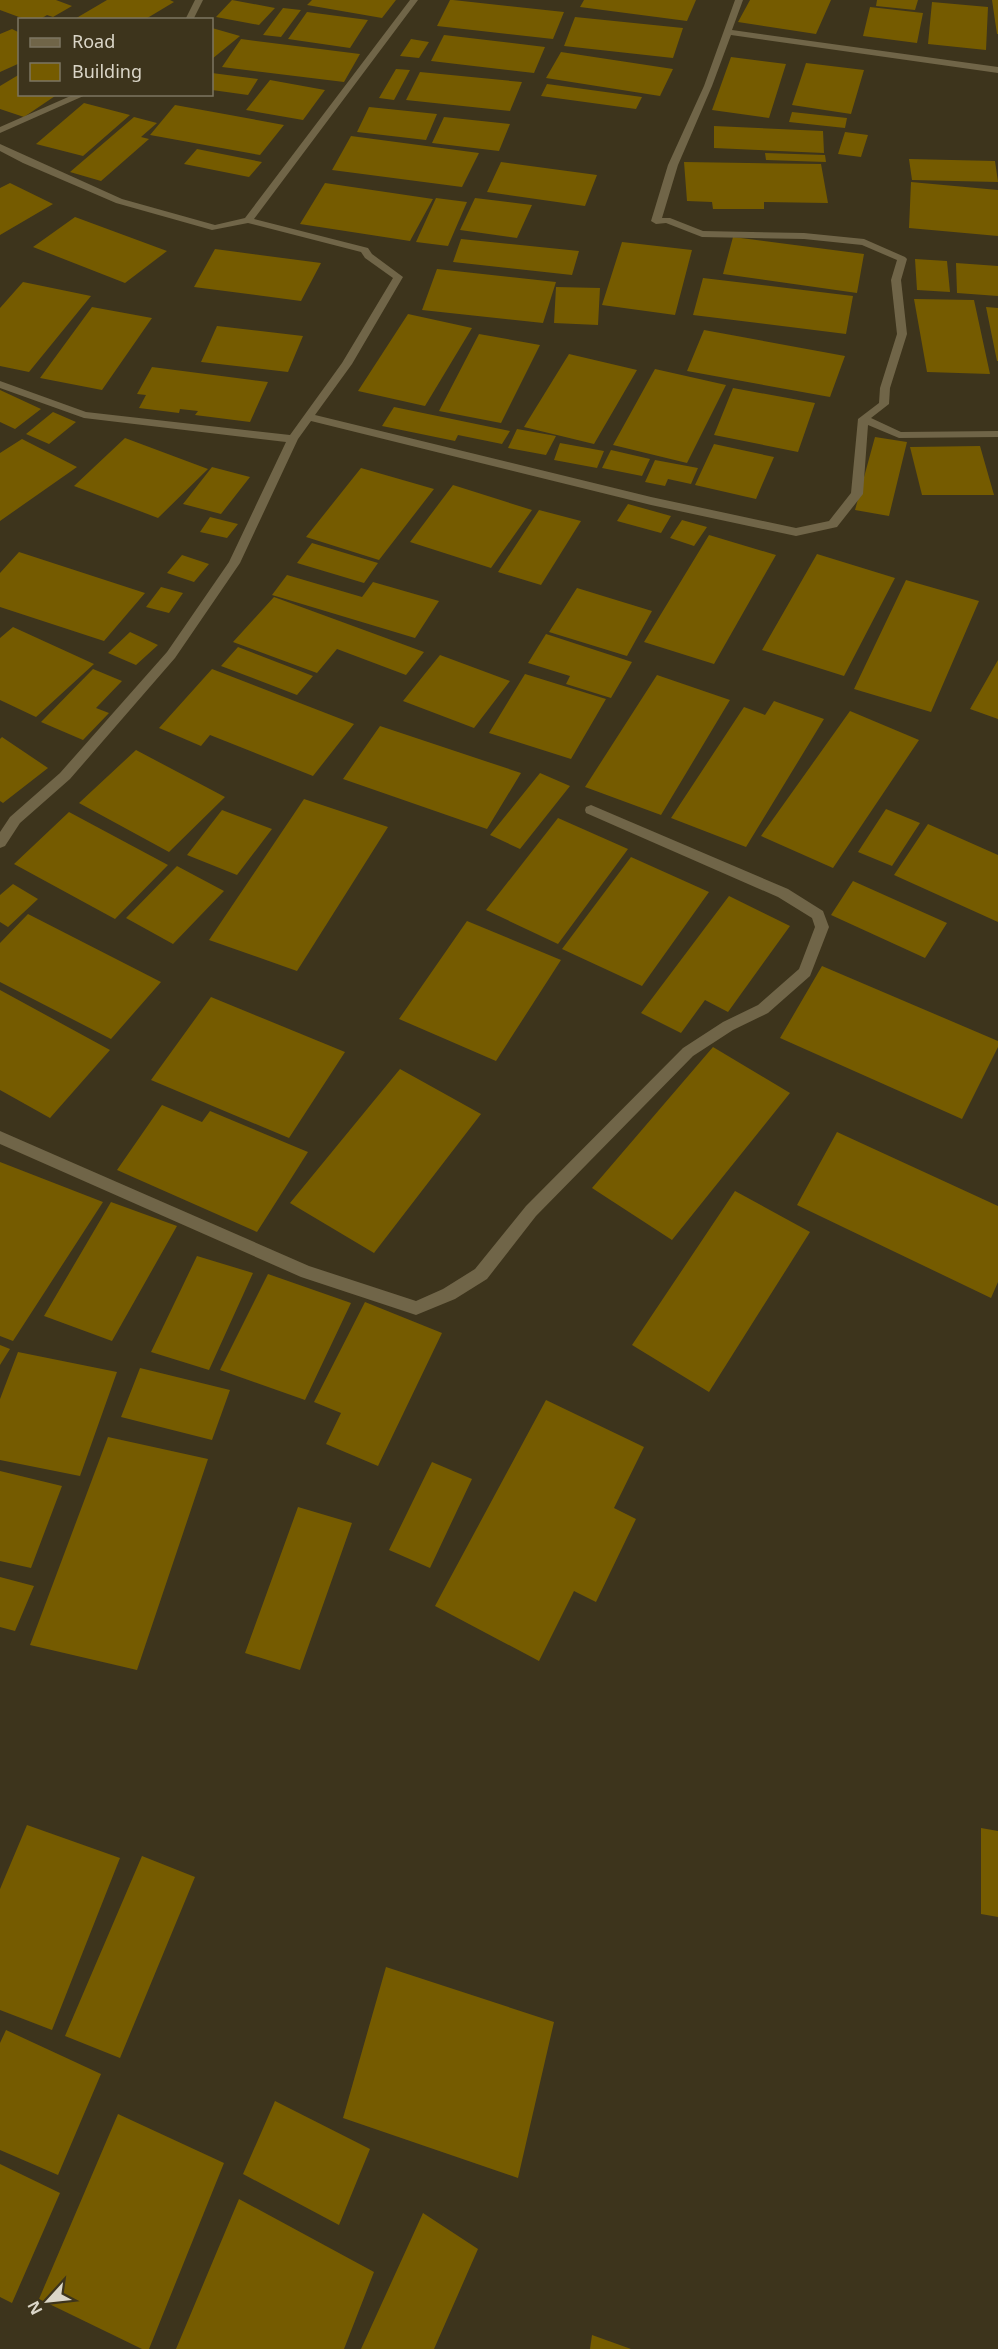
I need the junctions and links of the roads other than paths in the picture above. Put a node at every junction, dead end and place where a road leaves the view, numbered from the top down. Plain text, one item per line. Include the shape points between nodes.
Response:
1 (199, 0) edge
2 (414, 0) edge
3 (739, 0) edge
4 (190, 18) edge
5 (727, 32) junction
6 (998, 70) edge
7 (79, 96) edge
8 (0, 130) edge
9 (0, 147) edge
10 (248, 220) junction
11 (0, 384) edge
12 (309, 417) junction
13 (863, 419) junction
14 (998, 434) edge
15 (293, 439) junction
16 (591, 810) dead end
17 (0, 843) edge
18 (0, 1137) edge

1 - 4 street
2 - 10 street
3 - 5 street
5 - 6 street
5 - 13 street via 673,165 656,221 667,220 702,234 804,236 864,242 902,259 896,280 902,333 884,404
7 - 8 street
9 - 10 street via 119,201 215,228
10 - 12 street via 365,250 398,277 347,364
11 - 15 street via 84,415
12 - 13 street via 651,501 796,532 833,524 856,494
12 - 15 street
13 - 14 street via 899,435
15 - 17 street via 234,562 171,655 65,776 15,820
16 - 18 street via 783,893 818,915 822,927 805,972 763,1009 688,1052 531,1211 481,1274 449,1294 416,1308 306,1272

